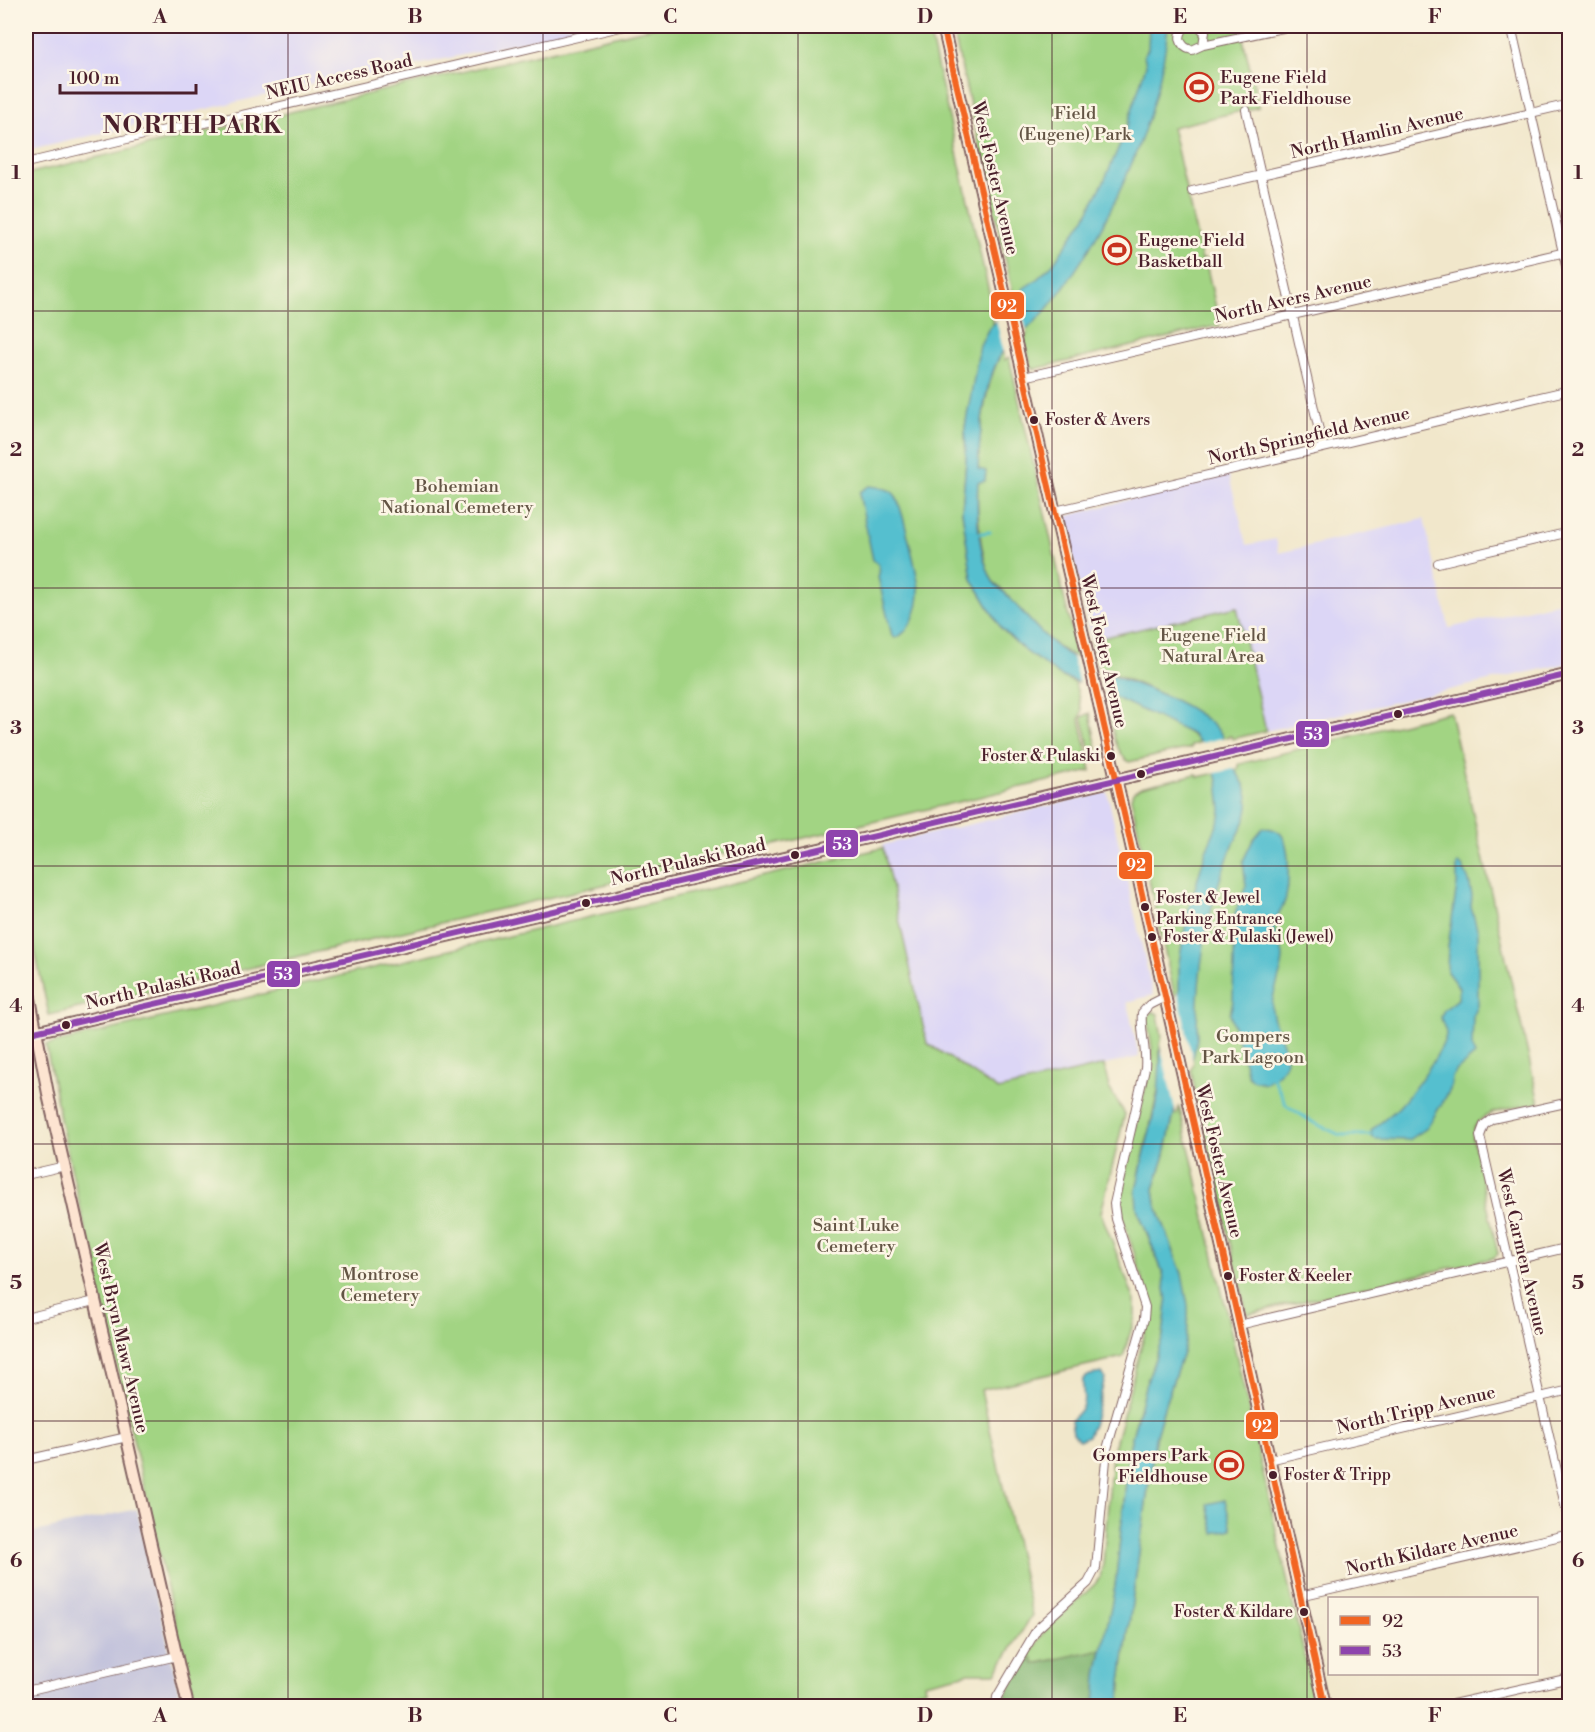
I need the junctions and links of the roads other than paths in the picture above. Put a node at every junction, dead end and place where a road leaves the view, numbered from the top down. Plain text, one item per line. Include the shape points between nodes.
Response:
1 (625, 26) edge
2 (944, 26) edge
3 (1186, 26) edge
4 (1198, 26) edge
5 (1292, 26) edge
6 (1510, 26) edge
7 (1203, 45) junction
8 (1569, 104) edge
9 (1246, 110) dead end
10 (1530, 113) junction
11 (26, 163) edge
12 (1260, 176) junction
13 (1192, 191) dead end
14 (1566, 251) edge
15 (1569, 283) edge
16 (1292, 315) junction
17 (1024, 377) junction
18 (1569, 390) edge
19 (1323, 448) junction
20 (1055, 511) junction
21 (1569, 532) edge
22 (1438, 563) dead end
23 (1569, 674) edge
24 (1116, 779) junction
25 (26, 977) edge
26 (1165, 997) junction
27 (31, 1033) edge
28 (1569, 1102) edge
29 (65, 1166) junction
30 (26, 1175) edge
31 (1569, 1247) edge
32 (1508, 1262) junction
33 (95, 1301) junction
34 (26, 1318) edge
35 (1239, 1325) junction
36 (1569, 1390) edge
37 (1540, 1396) junction
38 (127, 1437) junction
39 (26, 1460) edge
40 (1269, 1460) junction
41 (1569, 1527) edge
42 (1569, 1534) edge
43 (1300, 1596) junction
44 (177, 1656) junction
45 (1569, 1678) edge
46 (26, 1691) edge
47 (188, 1707) edge
48 (996, 1707) edge
49 (1325, 1707) edge
50 (1444, 1707) edge

1 - 11 street, NEIU Access Road
2 - 17 main road, West Foster Avenue
3 - 7 street via 1180,35 1184,47 1196,50
4 - 7 street via 1205,32
5 - 7 street
6 - 10 street
8 - 10 street, North Hamlin Avenue
9 - 12 street
10 - 12 street, North Hamlin Avenue
10 - 14 street
12 - 13 street, North Hamlin Avenue
12 - 16 street
14 - 15 street
14 - 16 street, North Avers Avenue
16 - 17 street, North Avers Avenue
16 - 19 street
17 - 20 main road, West Foster Avenue
18 - 19 street, North Springfield Avenue
19 - 20 street, North Springfield Avenue
20 - 24 main road, West Foster Avenue
21 - 22 street
23 - 24 main road, North Pulaski Road
24 - 26 main road, West Foster Avenue
24 - 27 main road, North Pulaski Road
25 - 27 main road, West Bryn Mawr Avenue
26 - 35 main road, West Foster Avenue
26 - 48 street via 1142,1013 1145,1068 1114,1204 1144,1307 1144,1319 1107,1449 1096,1568 1092,1578 1037,1629 997,1698
27 - 29 main road, West Bryn Mawr Avenue
28 - 32 street, West Carmen Avenue via 1492,1119 1484,1125 1480,1136
29 - 30 street
29 - 33 main road, West Bryn Mawr Avenue
31 - 32 street
32 - 35 street
32 - 37 street, West Carmen Avenue
33 - 34 street
33 - 38 main road, West Bryn Mawr Avenue
35 - 40 main road, West Foster Avenue
36 - 37 street, North Tripp Avenue
37 - 40 street, North Tripp Avenue
37 - 41 street, West Carmen Avenue
38 - 39 street
38 - 44 main road, West Bryn Mawr Avenue
40 - 43 main road, West Foster Avenue
42 - 43 street, North Kildare Avenue
43 - 49 main road, West Foster Avenue
44 - 46 street
44 - 47 main road, West Bryn Mawr Avenue
45 - 50 street

